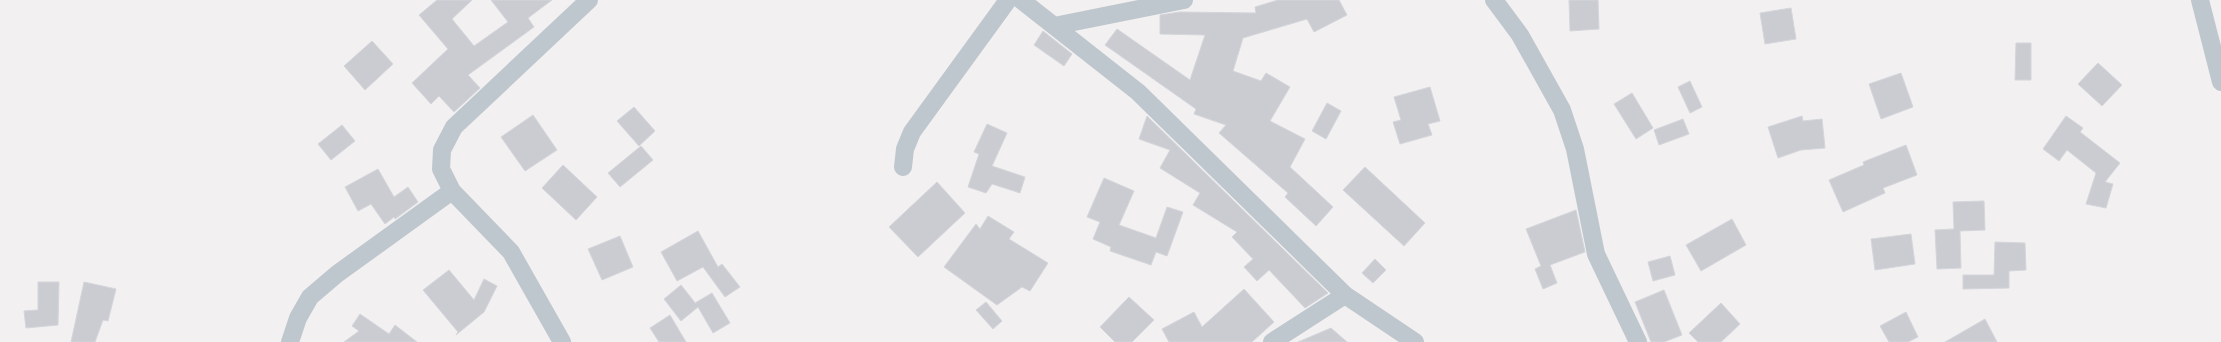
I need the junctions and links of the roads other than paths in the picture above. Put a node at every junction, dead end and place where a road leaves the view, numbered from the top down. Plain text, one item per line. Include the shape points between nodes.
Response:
1 (589, 0) edge
2 (1008, 0) edge
3 (1021, 0) edge
4 (1184, 0) edge
5 (1494, 0) edge
6 (2200, 0) edge
7 (1054, 26) junction
8 (2221, 82) edge
9 (904, 167) dead end
10 (452, 191) junction
11 (1344, 295) junction
12 (290, 342) edge
13 (562, 342) edge
14 (1272, 342) edge
15 (1415, 342) edge
16 (1638, 342) edge

1 - 10 street via 454,127 442,150 441,169
2 - 9 street via 912,132 905,150
3 - 7 street
4 - 7 street
5 - 16 street via 1520,35 1562,110 1575,150 1596,254
6 - 8 street
7 - 11 street via 1138,92
10 - 12 street via 337,274 310,297 298,318
10 - 13 street via 512,252
11 - 14 street
11 - 15 street

